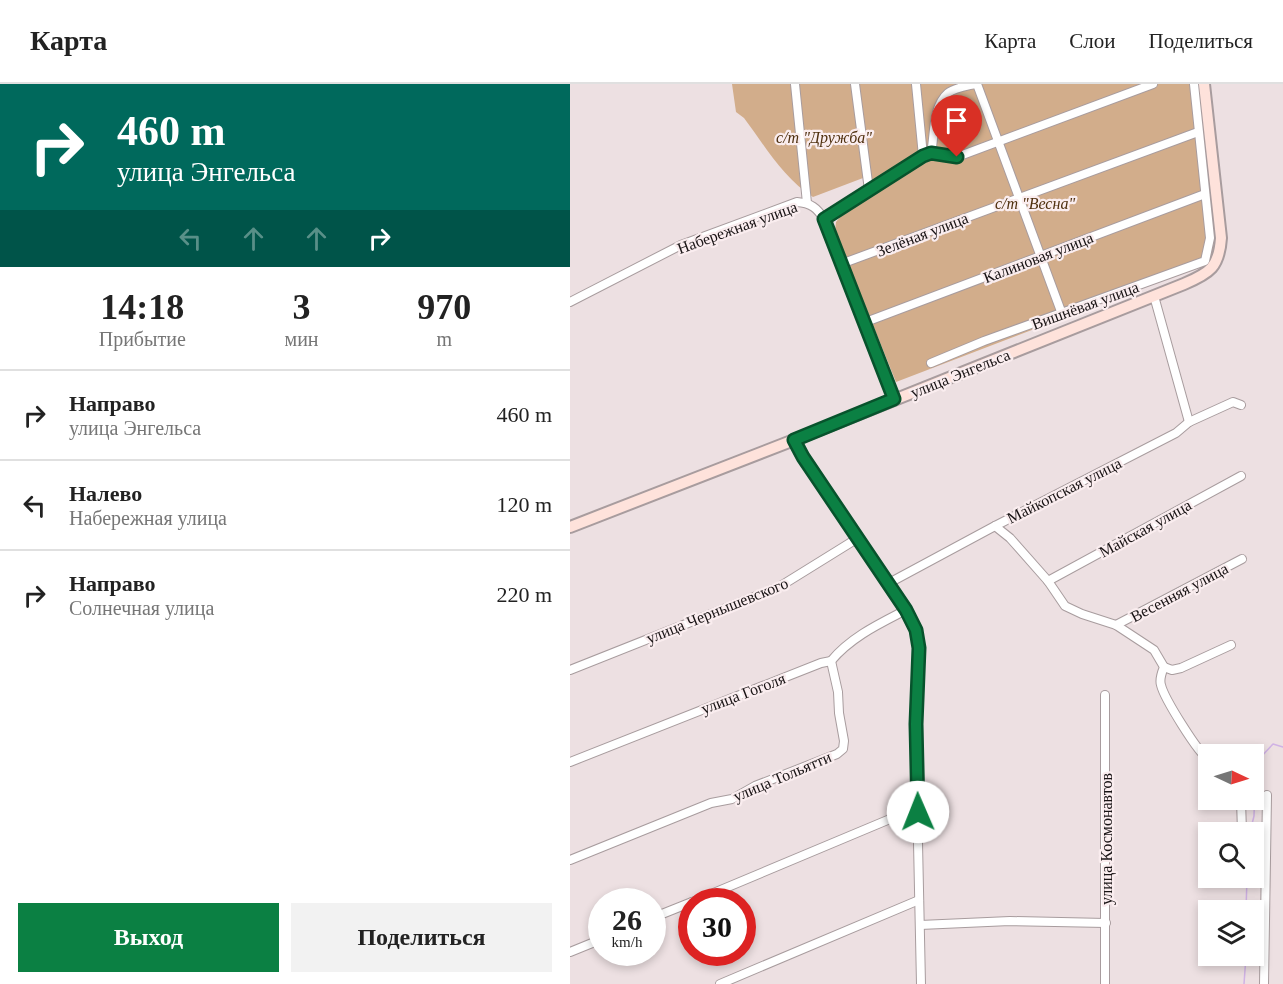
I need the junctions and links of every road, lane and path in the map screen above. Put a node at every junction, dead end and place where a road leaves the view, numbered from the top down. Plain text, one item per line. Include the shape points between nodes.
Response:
1 (795, 84) edge
2 (855, 84) edge
3 (915, 84) edge
4 (976, 84) edge
5 (1154, 84) edge
6 (1194, 84) edge
7 (1204, 84) edge
8 (1198, 132) junction
9 (998, 142) junction
10 (927, 154) junction
11 (869, 190) junction
12 (1205, 194) junction
13 (1019, 197) junction
14 (807, 203) junction
15 (824, 219) junction
16 (1041, 256) junction
17 (849, 261) dead end
18 (1209, 265) junction
19 (1154, 296) junction
20 (570, 302) edge
21 (1062, 314) junction
22 (871, 320) dead end
23 (931, 363) dead end
24 (894, 399) junction
25 (1240, 405) dead end
26 (1189, 422) junction
27 (794, 440) junction
28 (1241, 476) dead end
29 (995, 526) junction
30 (570, 527) edge
31 (858, 538) junction
32 (1242, 559) dead end
33 (1048, 581) junction
34 (889, 583) junction
35 (906, 610) junction
36 (1116, 625) junction
37 (1231, 645) dead end
38 (831, 661) junction
39 (1164, 667) junction
40 (570, 670) edge
41 (1106, 695) dead end
42 (1198, 749) edge
43 (570, 762) edge
44 (1267, 795) dead end
45 (918, 812) junction
46 (570, 860) edge
47 (725, 888) edge
48 (919, 900) junction
49 (1106, 923) junction
50 (920, 925) junction
51 (588, 945) edge
52 (570, 952) edge
53 (720, 984) edge
54 (921, 984) edge
55 (1105, 984) edge
56 (1263, 984) edge

1 - 14 street
2 - 11 street
3 - 10 street via 921,142
4 - 9 street
4 - 10 street via 948,92 937,115
5 - 9 street
6 - 8 street
7 - 18 street via 1221,238 1220,253
8 - 12 street
8 - 13 street, Зелёная улица
9 - 10 street via 957,157
9 - 13 street
10 - 11 street
11 - 15 street
12 - 16 street, Калиновая улица
12 - 18 street
13 - 16 street
13 - 17 street, Зелёная улица
14 - 15 street, Набережная улица
14 - 20 street, Набережная улица via 797,202 681,245
15 - 24 street, Набережная улица
16 - 21 street
16 - 22 street, Калиновая улица
18 - 19 street, улица Энгельса via 1199,278
18 - 21 street, Вишнёвая улица
19 - 24 street, улица Энгельса
19 - 26 street
21 - 23 street, Вишнёвая улица
24 - 27 street, улица Энгельса
25 - 26 street, Майкопская улица via 1233,402
26 - 29 street, Майкопская улица via 1176,433
27 - 30 street, улица Энгельса
27 - 31 street
28 - 33 street, Майская улица
29 - 33 street
29 - 34 street, Майкопская улица
31 - 34 street
31 - 40 street, улица Чернышевского via 779,587
32 - 36 street, Весенняя улица
33 - 36 street via 1065,606
34 - 35 street
35 - 38 street, улица Гоголя via 874,626
35 - 45 street via 919,648
36 - 39 street via 1154,650
37 - 39 street via 1181,668
38 - 43 street, улица Гоголя
38 - 46 street, улица Тольятти via 844,741 837,754 732,799 711,803
39 - 42 street via 1160,682 1164,694
41 - 49 street, улица Космонавтов
44 - 56 street
45 - 47 street via 890,819
45 - 48 street
48 - 50 street
48 - 53 street
49 - 50 street via 1010,921
49 - 55 street, улица Космонавтов
50 - 54 street
51 - 52 street

